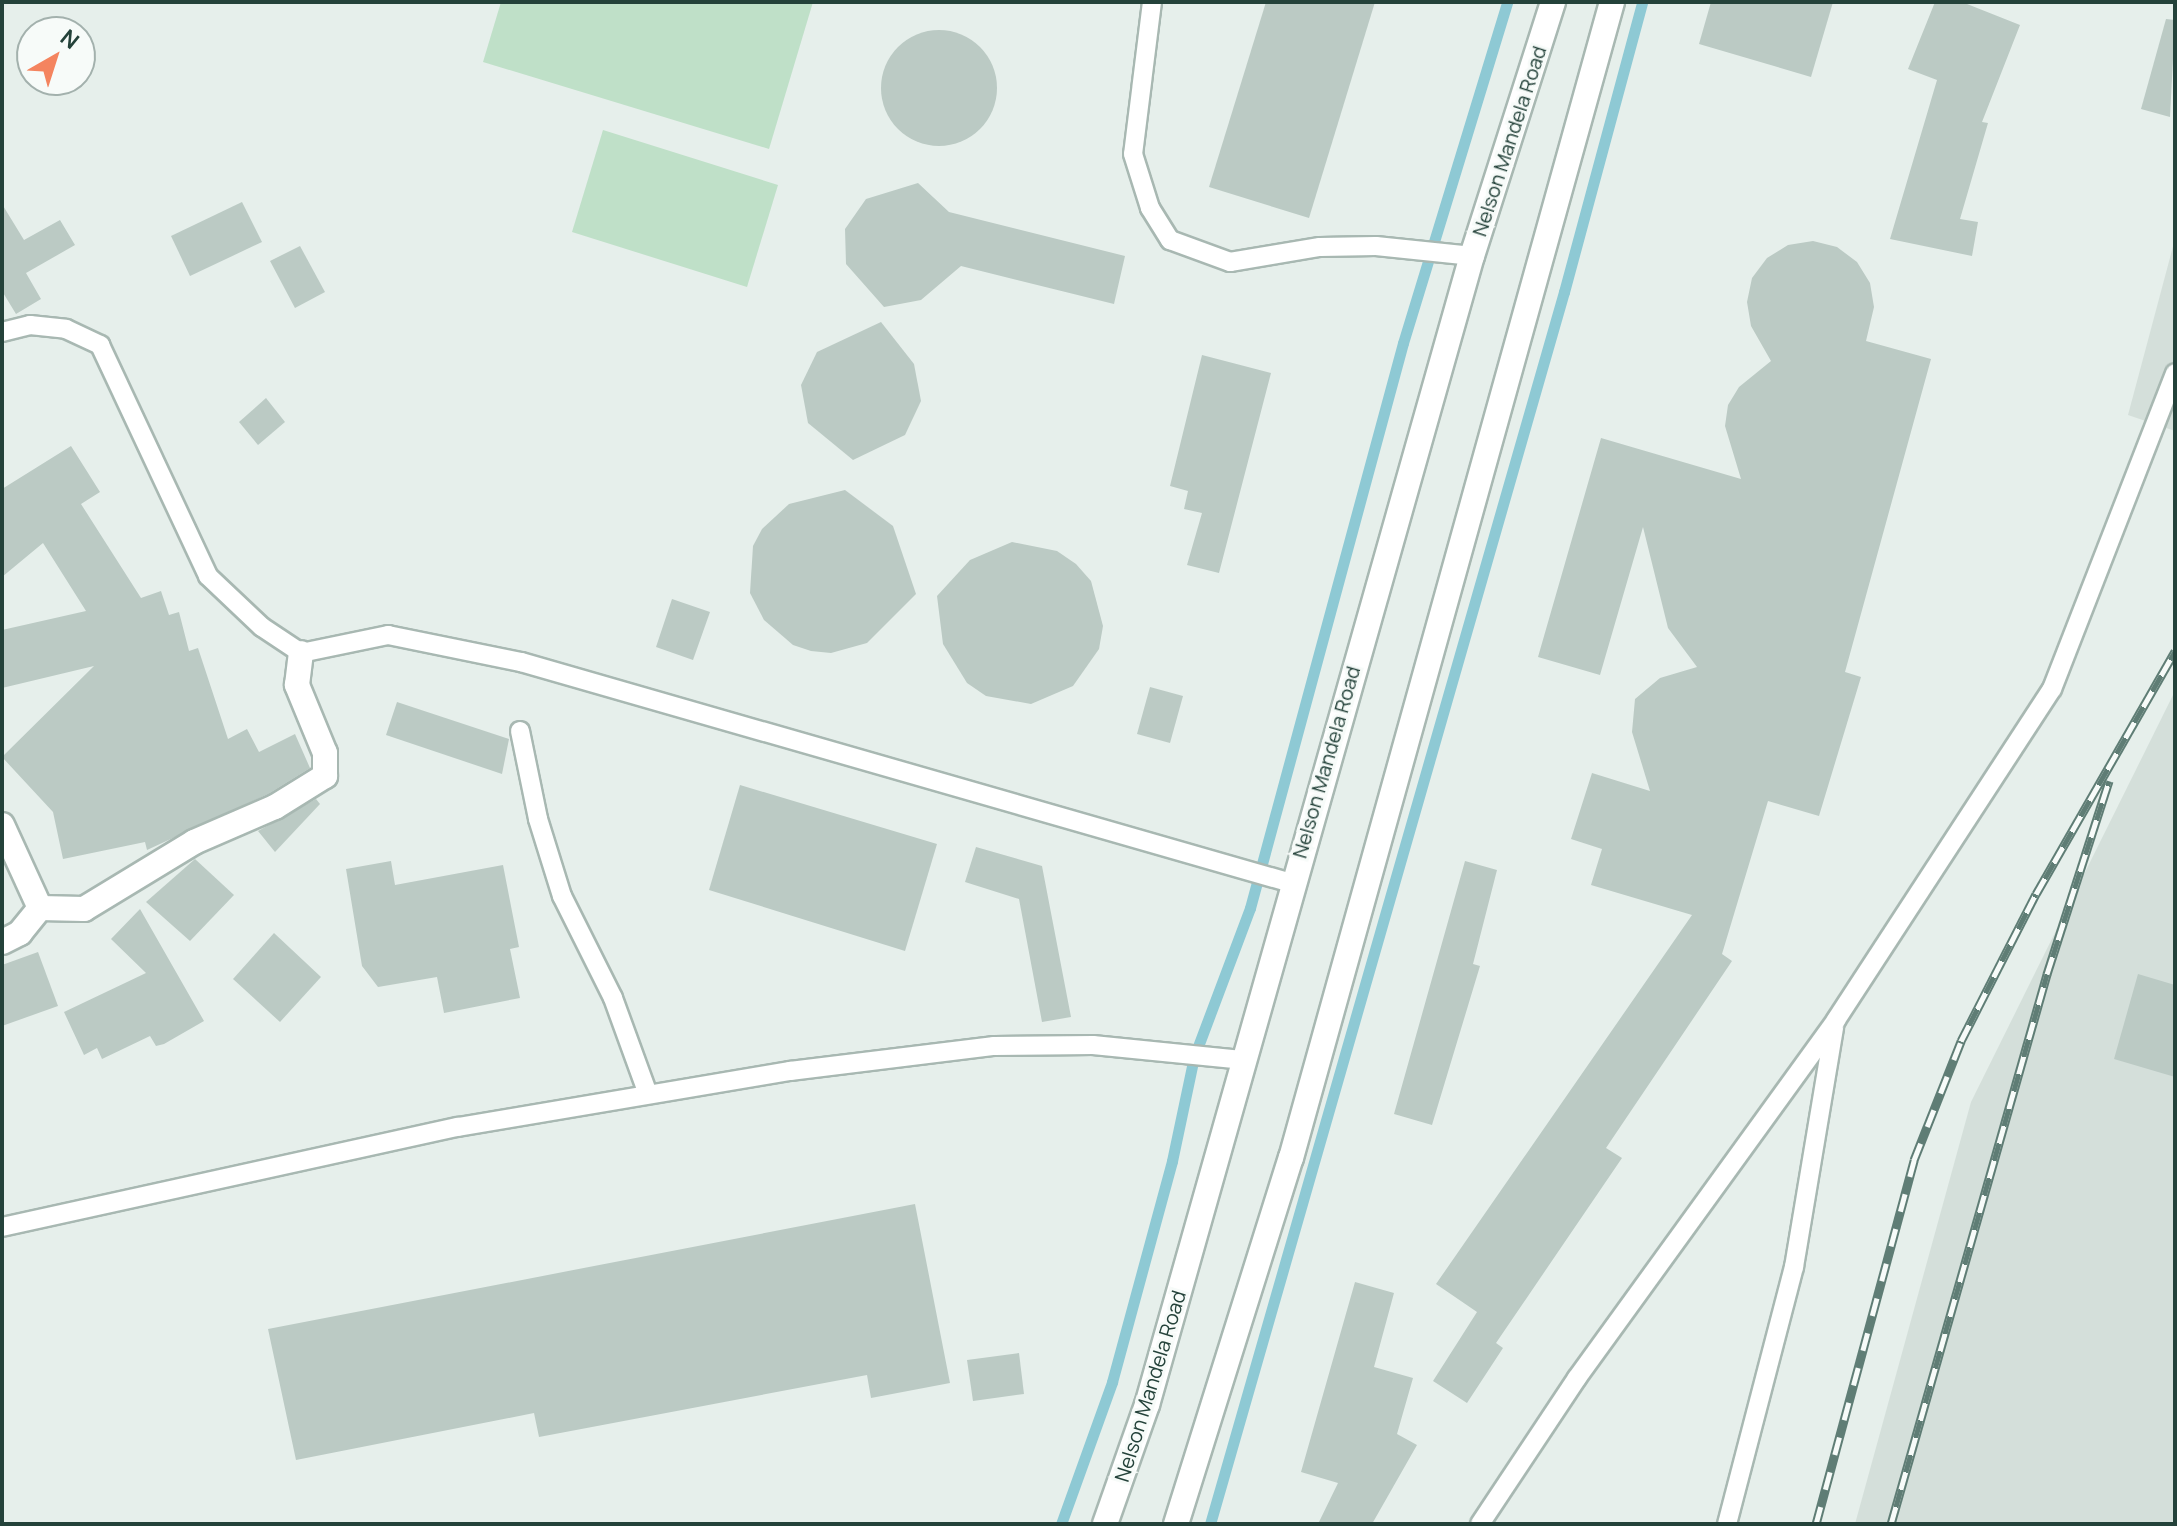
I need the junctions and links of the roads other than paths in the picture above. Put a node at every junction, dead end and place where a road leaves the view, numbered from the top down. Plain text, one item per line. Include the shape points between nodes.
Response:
1 (1152, 2) edge
2 (1553, 2) edge
3 (1612, 2) edge
4 (1472, 256) junction
5 (2, 332) edge
6 (2175, 373) edge
7 (301, 653) junction
8 (520, 731) dead end
9 (2, 825) edge
10 (1291, 883) junction
11 (40, 908) junction
12 (2, 942) edge
13 (1836, 1020) junction
14 (1244, 1060) junction
15 (648, 1094) junction
16 (2, 1227) edge
17 (1105, 1524) edge
18 (1176, 1524) edge
19 (1480, 1524) edge
20 (1727, 1524) edge

1 - 4 lane via 1133,154 1150,208 1170,240 1230,262 1334,246
2 - 4 main road, Nelson Mandela Road
3 - 18 main road via 1291,1158
4 - 10 main road, Nelson Mandela Road
5 - 7 lane via 30,325 66,329 100,345 208,576 262,627
6 - 13 lane via 2052,689
7 - 10 lane via 388,635 521,662
7 - 11 main road via 297,685 325,753 325,776 275,807 194,842 92,905 72,911
8 - 15 lane via 538,819 562,896 613,998
9 - 11 main road
10 - 14 main road, Nelson Mandela Road
11 - 12 main road via 20,933
13 - 19 lane via 1577,1378
13 - 20 lane via 1794,1267
14 - 15 lane via 1093,1045 994,1046
14 - 17 main road, Nelson Mandela Road via 1147,1405
15 - 16 lane via 458,1127

